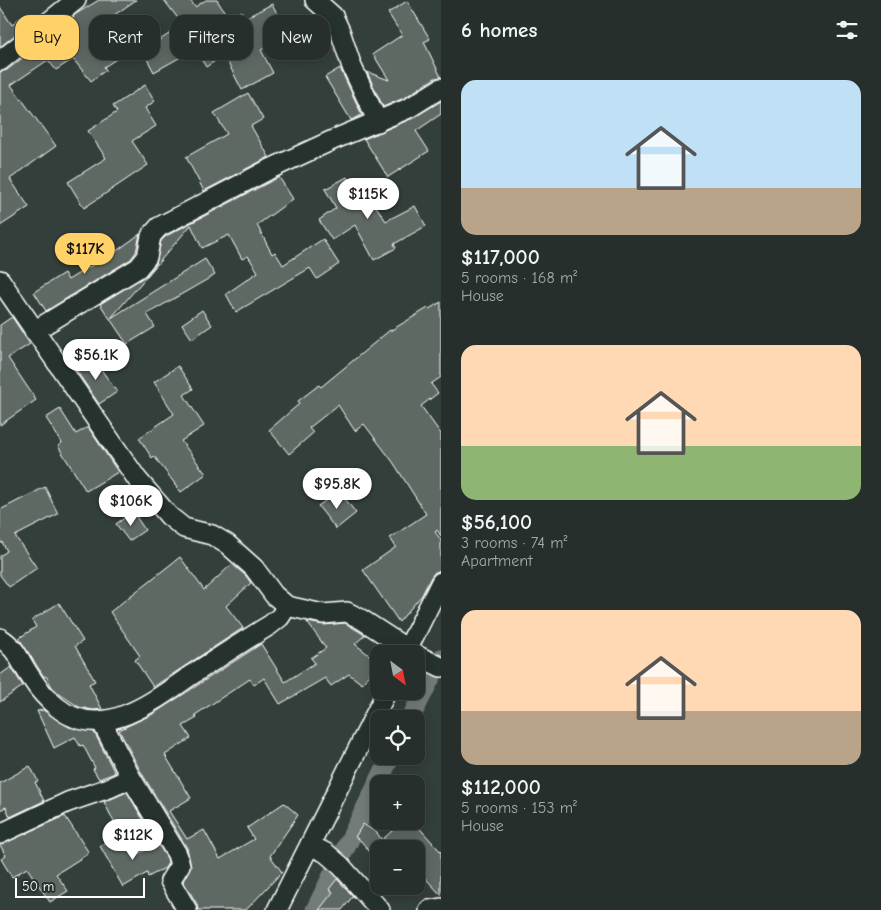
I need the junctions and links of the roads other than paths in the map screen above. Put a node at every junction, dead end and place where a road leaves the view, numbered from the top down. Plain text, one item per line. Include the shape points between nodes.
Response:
1 (76, 0) edge
2 (315, 0) edge
3 (0, 61) edge
4 (441, 88) edge
5 (378, 122) junction
6 (0, 280) edge
7 (34, 331) junction
8 (441, 582) edge
9 (287, 606) junction
10 (0, 638) edge
11 (400, 645) edge
12 (416, 645) edge
13 (425, 660) edge
14 (441, 667) edge
15 (383, 700) edge
16 (101, 721) junction
17 (131, 778) junction
18 (0, 834) edge
19 (318, 849) junction
20 (441, 908) edge
21 (187, 910) edge
22 (277, 910) edge
23 (380, 910) edge
24 (429, 910) edge

1 - 3 street
2 - 5 street via 333,16
4 - 5 street
5 - 7 street via 268,170 159,227 151,236 147,258 138,268
6 - 7 street
7 - 9 street via 136,479 164,511 184,528 212,535 227,544 254,568 274,595
8 - 12 street
9 - 11 street via 323,614 347,612
9 - 16 street via 280,617 141,709
10 - 16 street via 11,645 31,679 59,709 80,720
13 - 14 street
15 - 19 street
16 - 17 street
17 - 18 street via 68,802
17 - 21 street via 178,854 180,865 170,881
19 - 22 street
19 - 23 street via 341,866
20 - 24 street

